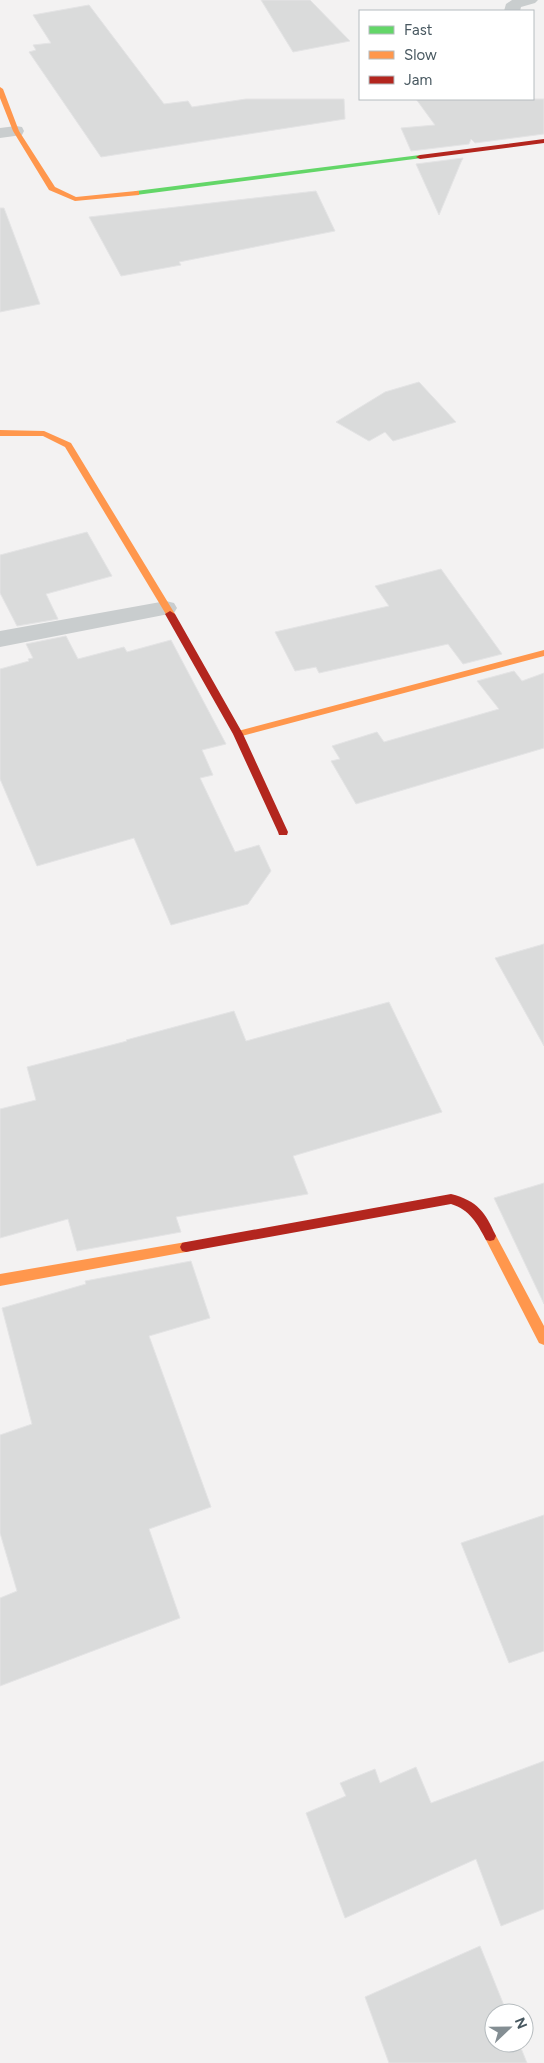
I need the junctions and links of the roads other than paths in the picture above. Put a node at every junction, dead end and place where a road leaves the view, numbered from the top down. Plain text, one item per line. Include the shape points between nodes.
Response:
1 (530, 0) edge
2 (512, 10) edge
3 (0, 90) edge
4 (8, 132) edge
5 (544, 141) edge
6 (0, 433) edge
7 (166, 608) junction
8 (0, 639) edge
9 (544, 653) edge
10 (238, 734) junction
11 (283, 832) dead end
12 (0, 1280) edge
13 (544, 1339) edge

1 - 2 street via 514,4
3 - 4 street
4 - 5 street via 52,188 75,198 108,197
6 - 7 street via 44,434 68,445
7 - 8 street
7 - 10 street
9 - 10 street
10 - 11 street
12 - 13 street via 451,1200 477,1211

